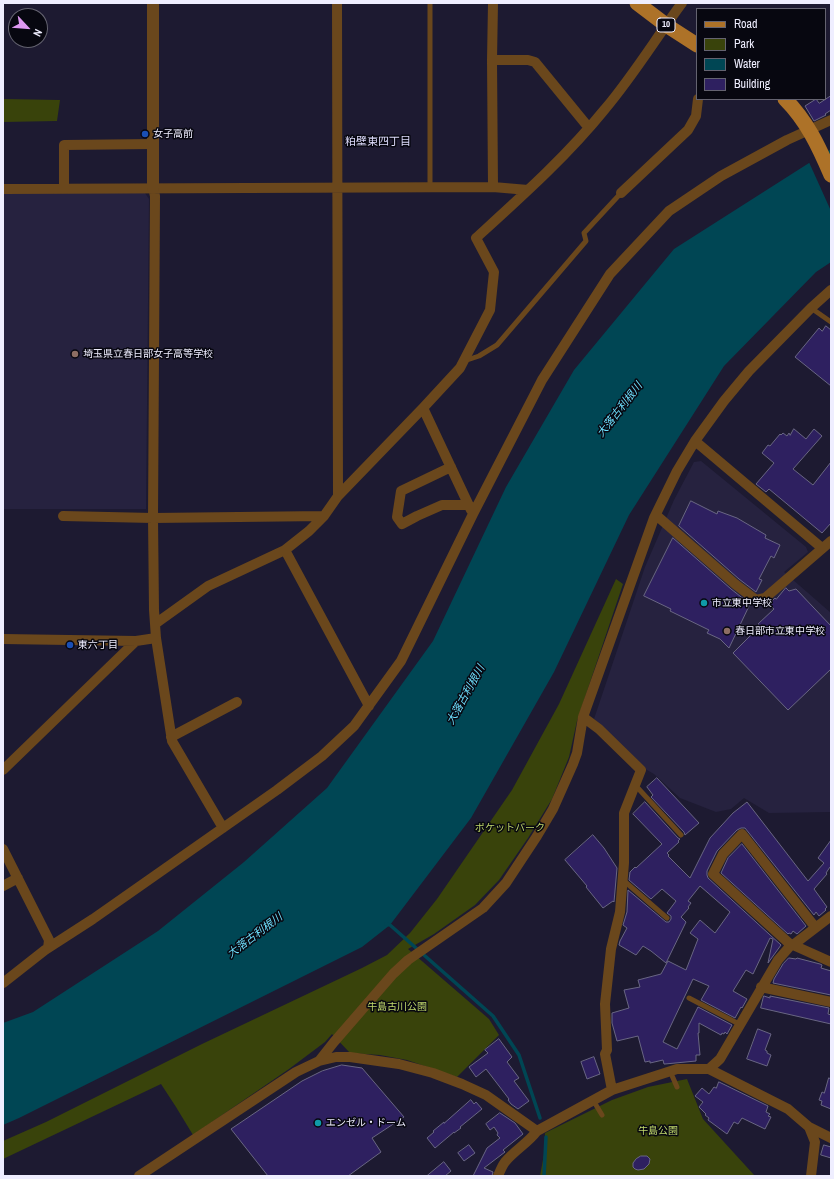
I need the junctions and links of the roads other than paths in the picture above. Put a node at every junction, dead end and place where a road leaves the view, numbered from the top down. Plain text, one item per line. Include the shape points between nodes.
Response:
1 (153, 3) edge
2 (337, 3) edge
3 (430, 3) edge
4 (493, 3) edge
5 (637, 3) edge
6 (682, 3) edge
7 (666, 25) junction
8 (696, 44) edge
9 (492, 60) junction
10 (698, 100) edge
11 (786, 100) edge
12 (831, 120) edge
13 (589, 128) junction
14 (812, 134) junction
15 (153, 144) junction
16 (831, 175) edge
17 (337, 187) junction
18 (430, 187) junction
19 (493, 187) junction
20 (64, 188) junction
21 (153, 188) junction
22 (3, 189) edge
23 (528, 190) junction
24 (621, 193) joint
25 (831, 290) edge
26 (811, 308) junction
27 (831, 322) edge
28 (463, 362) junction
29 (423, 408) junction
30 (695, 441) junction
31 (451, 467) junction
32 (338, 496) junction
33 (471, 510) junction
34 (656, 515) junction
35 (63, 516) dead end
36 (324, 516) junction
37 (153, 518) junction
38 (831, 540) edge
39 (822, 548) junction
40 (285, 550) junction
41 (155, 624) junction
42 (156, 638) junction
43 (3, 639) edge
44 (136, 641) junction
45 (237, 702) dead end
46 (369, 706) junction
47 (583, 717) junction
48 (171, 737) junction
49 (4, 766) edge
50 (636, 786) junction
51 (223, 828) junction
52 (680, 835) dead end
53 (3, 849) edge
54 (18, 878) junction
55 (622, 880) junction
56 (3, 886) edge
57 (831, 916) edge
58 (667, 918) dead end
59 (816, 927) junction
60 (792, 945) junction
61 (48, 948) junction
62 (831, 962) edge
63 (3, 983) edge
64 (761, 987) junction
65 (689, 998) dead end
66 (831, 1002) edge
67 (739, 1024) junction
68 (319, 1061) junction
69 (709, 1069) junction
70 (670, 1071) junction
71 (676, 1087) dead end
72 (612, 1090) junction
73 (593, 1100) junction
74 (602, 1115) dead end
75 (809, 1127) junction
76 (537, 1130) junction
77 (831, 1138) edge
78 (138, 1176) edge
79 (498, 1176) edge
80 (811, 1176) edge

1 - 15 street
2 - 17 street
3 - 18 lane
4 - 9 street
5 - 7 main road, 10
6 - 7 street
7 - 8 main road, 10
7 - 13 street via 606,109
9 - 13 street via 535,62
9 - 19 street
10 - 24 street via 696,116 688,130
11 - 14 main road
12 - 14 street
13 - 23 street
14 - 16 main road
14 - 33 street via 788,140 721,176 669,211 610,274 542,380
15 - 20 street via 64,145
15 - 21 street
17 - 18 street
17 - 21 street
17 - 32 street
18 - 19 street
19 - 23 street
20 - 21 street
20 - 22 street
21 - 37 street
23 - 28 street via 476,238 494,272 490,310
24 - 28 lane via 584,233 586,241 497,345
25 - 26 street
26 - 27 lane
26 - 30 street via 749,370
28 - 29 street
29 - 31 street
29 - 32 street
30 - 34 street
30 - 39 street
31 - 33 street
31 - 33 street via 401,491 397,517 402,524 442,505
32 - 36 street
33 - 46 street via 401,661
34 - 39 street via 756,600 765,598
34 - 47 street
35 - 37 street
36 - 37 street
36 - 40 street
37 - 41 street
38 - 39 street
40 - 41 street via 208,586
40 - 46 street
41 - 42 street
42 - 44 street
42 - 48 street
43 - 44 street
44 - 49 street
45 - 48 street
46 - 51 street via 354,726 322,756
47 - 50 street via 641,770
47 - 68 street via 577,753 553,808 506,883 483,908 416,954 393,974
48 - 51 street
50 - 52 lane
50 - 55 street via 624,812
51 - 61 street via 94,919
53 - 54 street
54 - 56 street
54 - 61 street via 49,940
55 - 58 lane
55 - 72 street via 620,912 611,949 605,1004 605,1054
57 - 59 street
59 - 60 street
59 - 60 street via 742,834 723,854 713,874
60 - 62 street
60 - 64 street via 778,960
61 - 63 street
64 - 66 street
64 - 67 street
65 - 67 lane
67 - 69 street via 720,1059
68 - 76 street via 350,1057 399,1064 433,1073 486,1095
68 - 78 street via 296,1072
69 - 70 street
69 - 75 street via 788,1109
70 - 71 lane
70 - 72 street
72 - 73 street
73 - 74 lane
73 - 76 street
75 - 77 street
75 - 80 street via 814,1142
76 - 79 street via 504,1163

